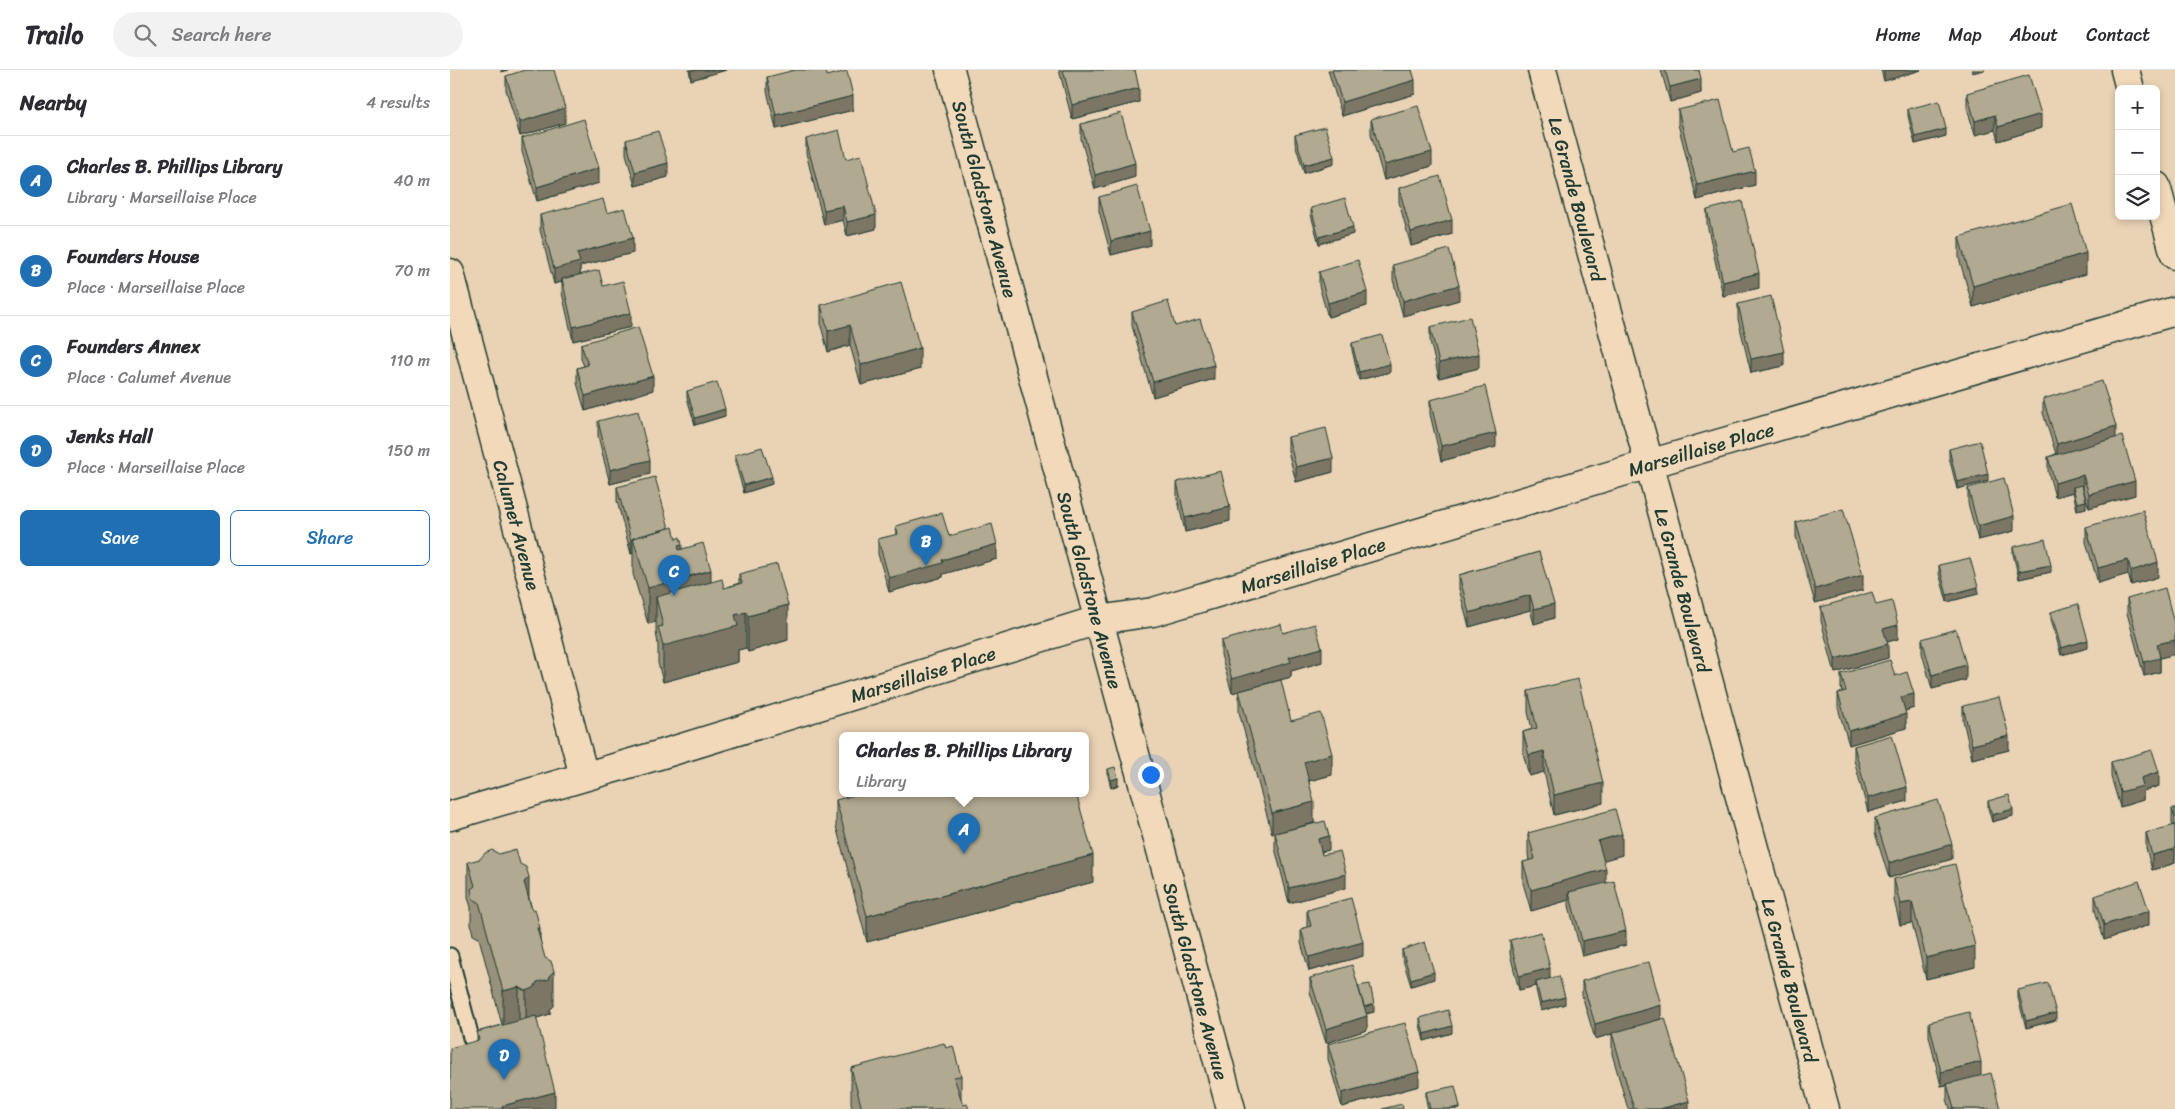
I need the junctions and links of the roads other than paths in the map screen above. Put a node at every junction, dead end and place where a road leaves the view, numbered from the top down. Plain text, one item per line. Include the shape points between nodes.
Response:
1 (950, 70) edge
2 (1542, 70) edge
3 (2125, 70) edge
4 (2129, 85) edge
5 (2160, 201) edge
6 (2175, 255) edge
7 (450, 273) edge
8 (2175, 311) edge
9 (1649, 464) junction
10 (1098, 620) junction
11 (584, 776) junction
12 (450, 816) edge
13 (450, 956) edge
14 (471, 1038) dead end
15 (1231, 1109) edge
16 (1825, 1109) edge

1 - 10 street, South Gladstone Avenue
2 - 9 street, Le Grande Boulevard
3 - 4 street
5 - 6 street
7 - 11 street, Calumet Avenue
8 - 9 street, Marseillaise Place
9 - 10 street, Marseillaise Place via 1153,612
9 - 16 street, Le Grande Boulevard
10 - 11 street, Marseillaise Place
10 - 15 street, South Gladstone Avenue
11 - 12 street, Marseillaise Place
13 - 14 lane

